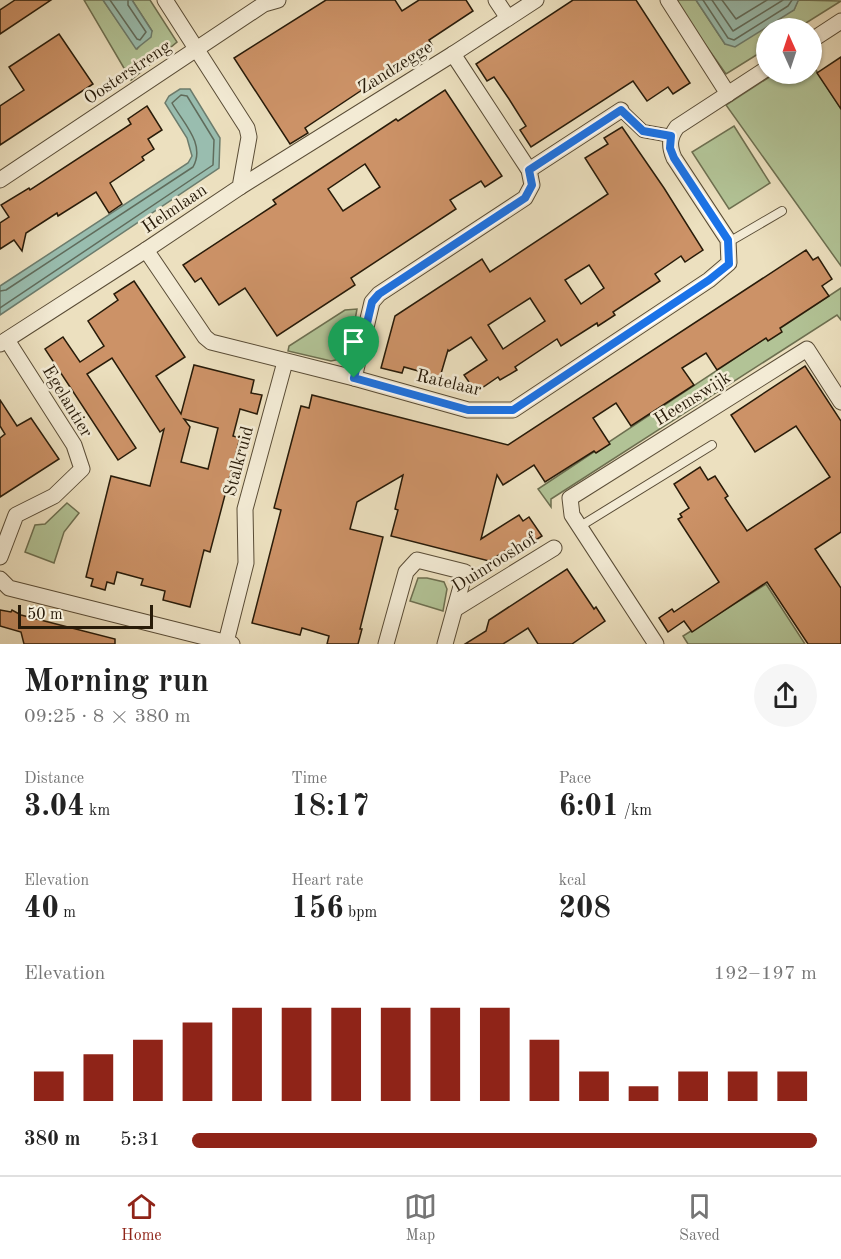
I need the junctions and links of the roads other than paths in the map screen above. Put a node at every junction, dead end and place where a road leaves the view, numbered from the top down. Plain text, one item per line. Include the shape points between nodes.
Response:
1 (165, 0) edge
2 (278, 0) edge
3 (496, 0) edge
4 (536, 0) edge
5 (668, 0) edge
6 (508, 18) junction
7 (841, 21) edge
8 (822, 33) edge
9 (196, 49) junction
10 (453, 54) junction
11 (756, 76) edge
12 (728, 94) junction
13 (621, 110) joint
14 (671, 136) junction
15 (529, 170) junction
16 (0, 180) edge
17 (240, 187) junction
18 (782, 212) dead end
19 (728, 240) junction
20 (146, 250) junction
21 (3, 342) edge
22 (285, 362) junction
23 (354, 378) junction
24 (841, 402) edge
25 (712, 445) dead end
26 (579, 527) junction
27 (554, 548) dead end
28 (0, 557) edge
29 (0, 579) edge
30 (455, 609) junction
31 (229, 643) edge
32 (386, 644) edge
33 (445, 644) edge
34 (656, 644) edge

1 - 9 street
2 - 9 street, Oosterstreng via 264,4
3 - 6 street
4 - 6 street
5 - 12 street
6 - 10 street
7 - 8 street
9 - 16 street, Oosterstreng
9 - 17 street via 247,128 249,137
10 - 15 street, Zandzegge
10 - 17 street, Zandzegge
11 - 12 street
12 - 14 street via 677,127
13 - 14 street via 643,131
13 - 15 street
14 - 19 street via 674,158
15 - 23 street via 532,185 525,198 372,302
17 - 20 street, Helmlaan
18 - 19 lane
19 - 23 street, Ratelaar via 729,264 709,280 513,410 468,410
20 - 21 street, Helmlaan
20 - 22 street, Ratelaar via 211,342
21 - 28 street, Egelantier via 74,445 82,469 54,496 16,515
22 - 23 street, Ratelaar
22 - 31 street, Stalkruid via 245,509 246,563
24 - 26 street, Heemswijk via 807,349 570,498 572,515
25 - 26 lane
26 - 34 street, Heemswijk
27 - 30 street, Duinrooshof
29 - 31 street via 9,588
30 - 32 street, Duinrooshof via 465,572 417,560 406,572
30 - 33 street, Duinrooshof

